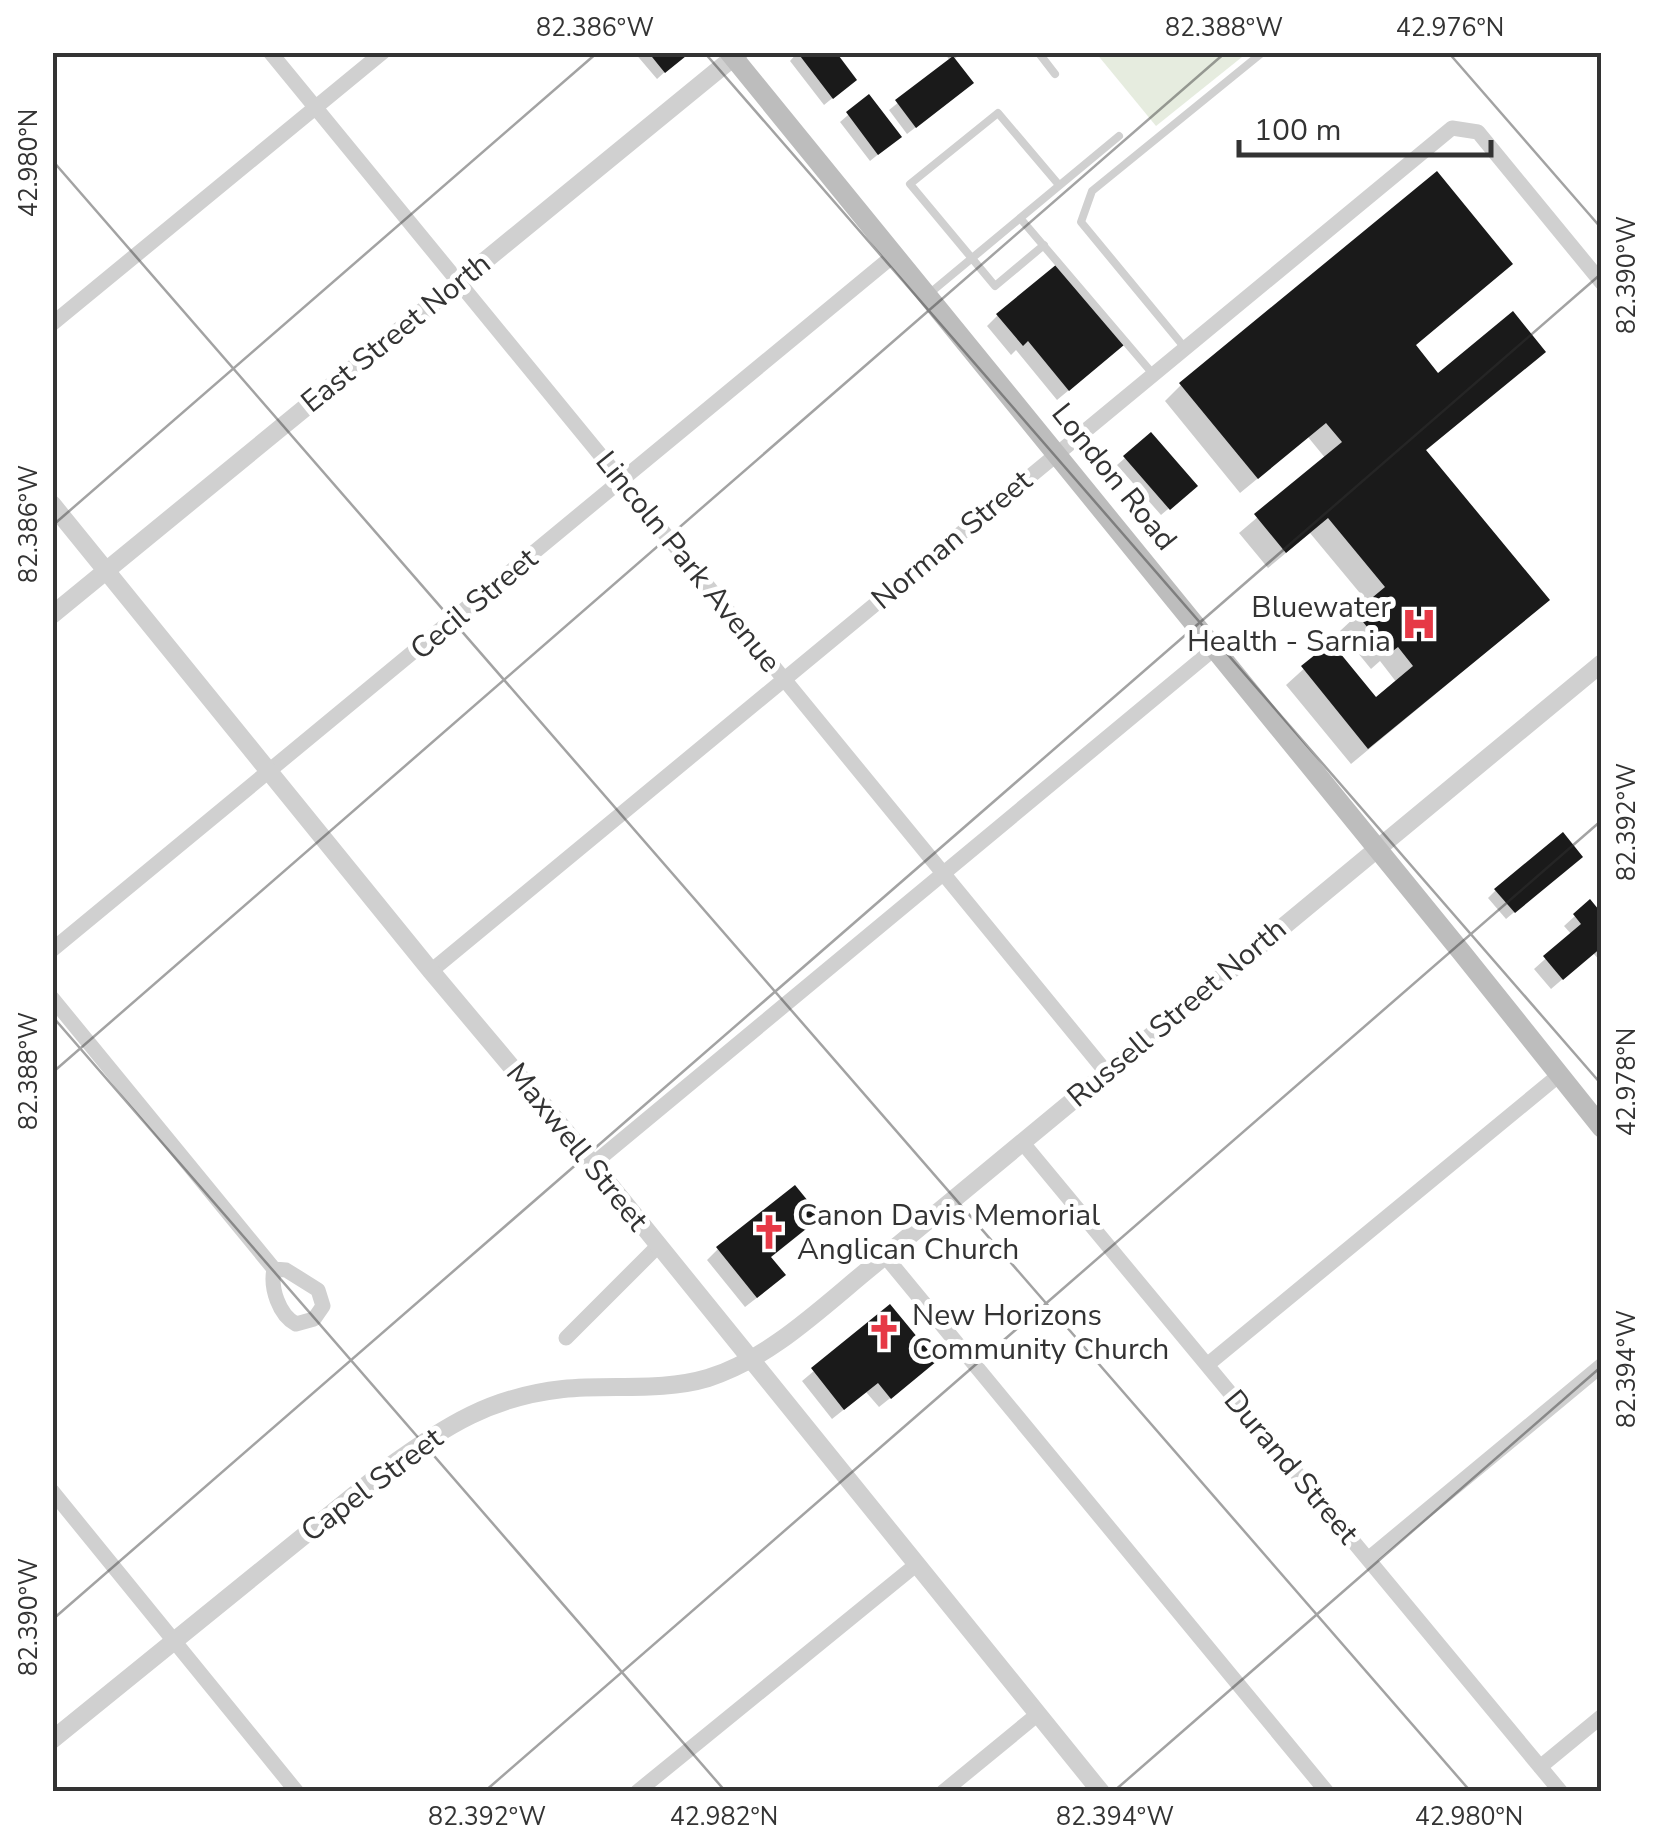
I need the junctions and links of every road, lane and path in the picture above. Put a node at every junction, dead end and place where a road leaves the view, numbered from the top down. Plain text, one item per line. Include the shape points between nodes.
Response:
1 (270, 52) edge
2 (382, 52) edge
3 (1038, 52) edge
4 (1263, 52) edge
5 (734, 54) edge
6 (1055, 74) dead end
7 (315, 108) junction
8 (1119, 136) dead end
9 (1059, 186) junction
10 (1020, 218) junction
11 (1044, 246) junction
12 (893, 256) junction
13 (972, 259) junction
14 (459, 281) junction
15 (1602, 283) edge
16 (926, 296) junction
17 (52, 324) edge
18 (1184, 348) junction
19 (1153, 374) junction
20 (1057, 454) junction
21 (624, 481) junction
22 (52, 504) edge
23 (105, 572) junction
24 (52, 615) edge
25 (1215, 648) junction
26 (1602, 663) edge
27 (783, 679) junction
28 (270, 773) junction
29 (1376, 847) junction
30 (944, 876) junction
31 (52, 950) edge
32 (431, 970) junction
33 (52, 998) edge
34 (1106, 1072) junction
35 (1558, 1076) junction
36 (1602, 1128) edge
37 (1022, 1142) junction
38 (594, 1164) junction
39 (658, 1246) junction
40 (885, 1256) junction
41 (274, 1270) dead end
42 (566, 1338) dead end
43 (749, 1358) junction
44 (1207, 1365) junction
45 (1602, 1365) edge
46 (52, 1491) edge
47 (1368, 1559) junction
48 (917, 1564) junction
49 (174, 1640) junction
50 (1038, 1714) junction
51 (1602, 1716) edge
52 (52, 1740) edge
53 (1540, 1766) junction
54 (298, 1792) edge
55 (637, 1792) edge
56 (943, 1792) edge
57 (1101, 1792) edge
58 (1327, 1792) edge
59 (1560, 1792) edge

1 - 7 street, Lincoln Park Avenue
2 - 7 street
3 - 6 lane
4 - 18 lane via 1092,190 1081,222
5 - 12 main road, London Road
5 - 14 street, East Street North
7 - 14 street, Lincoln Park Avenue
7 - 17 street
8 - 9 lane
9 - 10 lane
9 - 13 lane via 998,113 910,184
10 - 11 lane
10 - 13 lane
11 - 13 lane via 995,286
11 - 19 lane
12 - 16 main road, London Road
12 - 21 street, Cecil Street
13 - 16 lane
14 - 21 street, Lincoln Park Avenue
14 - 23 street, East Street North
15 - 18 street, Norman Street via 1478,132 1452,128
16 - 20 main road, London Road
18 - 19 street, Norman Street
19 - 20 street, Norman Street
20 - 25 main road, London Road
20 - 27 street, Norman Street
21 - 27 street, Lincoln Park Avenue
21 - 28 street, Cecil Street
22 - 23 street, Maxwell Street
23 - 24 street, East Street North
23 - 28 street, Maxwell Street
25 - 29 main road, London Road
25 - 30 street
26 - 29 street, Russell Street North
27 - 30 street, Lincoln Park Avenue
27 - 32 street, Norman Street
28 - 31 street, Cecil Street
28 - 32 street, Maxwell Street
29 - 34 street, Russell Street North
29 - 35 main road, London Road
30 - 34 street, Lincoln Park Avenue
30 - 38 street
32 - 38 street, Maxwell Street
33 - 41 street
34 - 37 street, Russell Street North
35 - 36 main road, London Road
35 - 44 street
37 - 40 street, Russell Street North
37 - 44 street, Durand Street
38 - 39 street, Maxwell Street
39 - 42 street
39 - 43 street, Maxwell Street
40 - 43 street, Russell Street North
40 - 58 street
43 - 48 street, Maxwell Street
43 - 49 street, Capel Street via 708,1378 498,1401 390,1466
44 - 47 street, Durand Street
45 - 47 street
46 - 49 street
47 - 53 street, Durand Street
48 - 50 street, Maxwell Street
48 - 55 street
49 - 52 street, Capel Street
49 - 54 street
50 - 56 street
50 - 57 street, Maxwell Street
51 - 53 street
53 - 59 street, Durand Street

